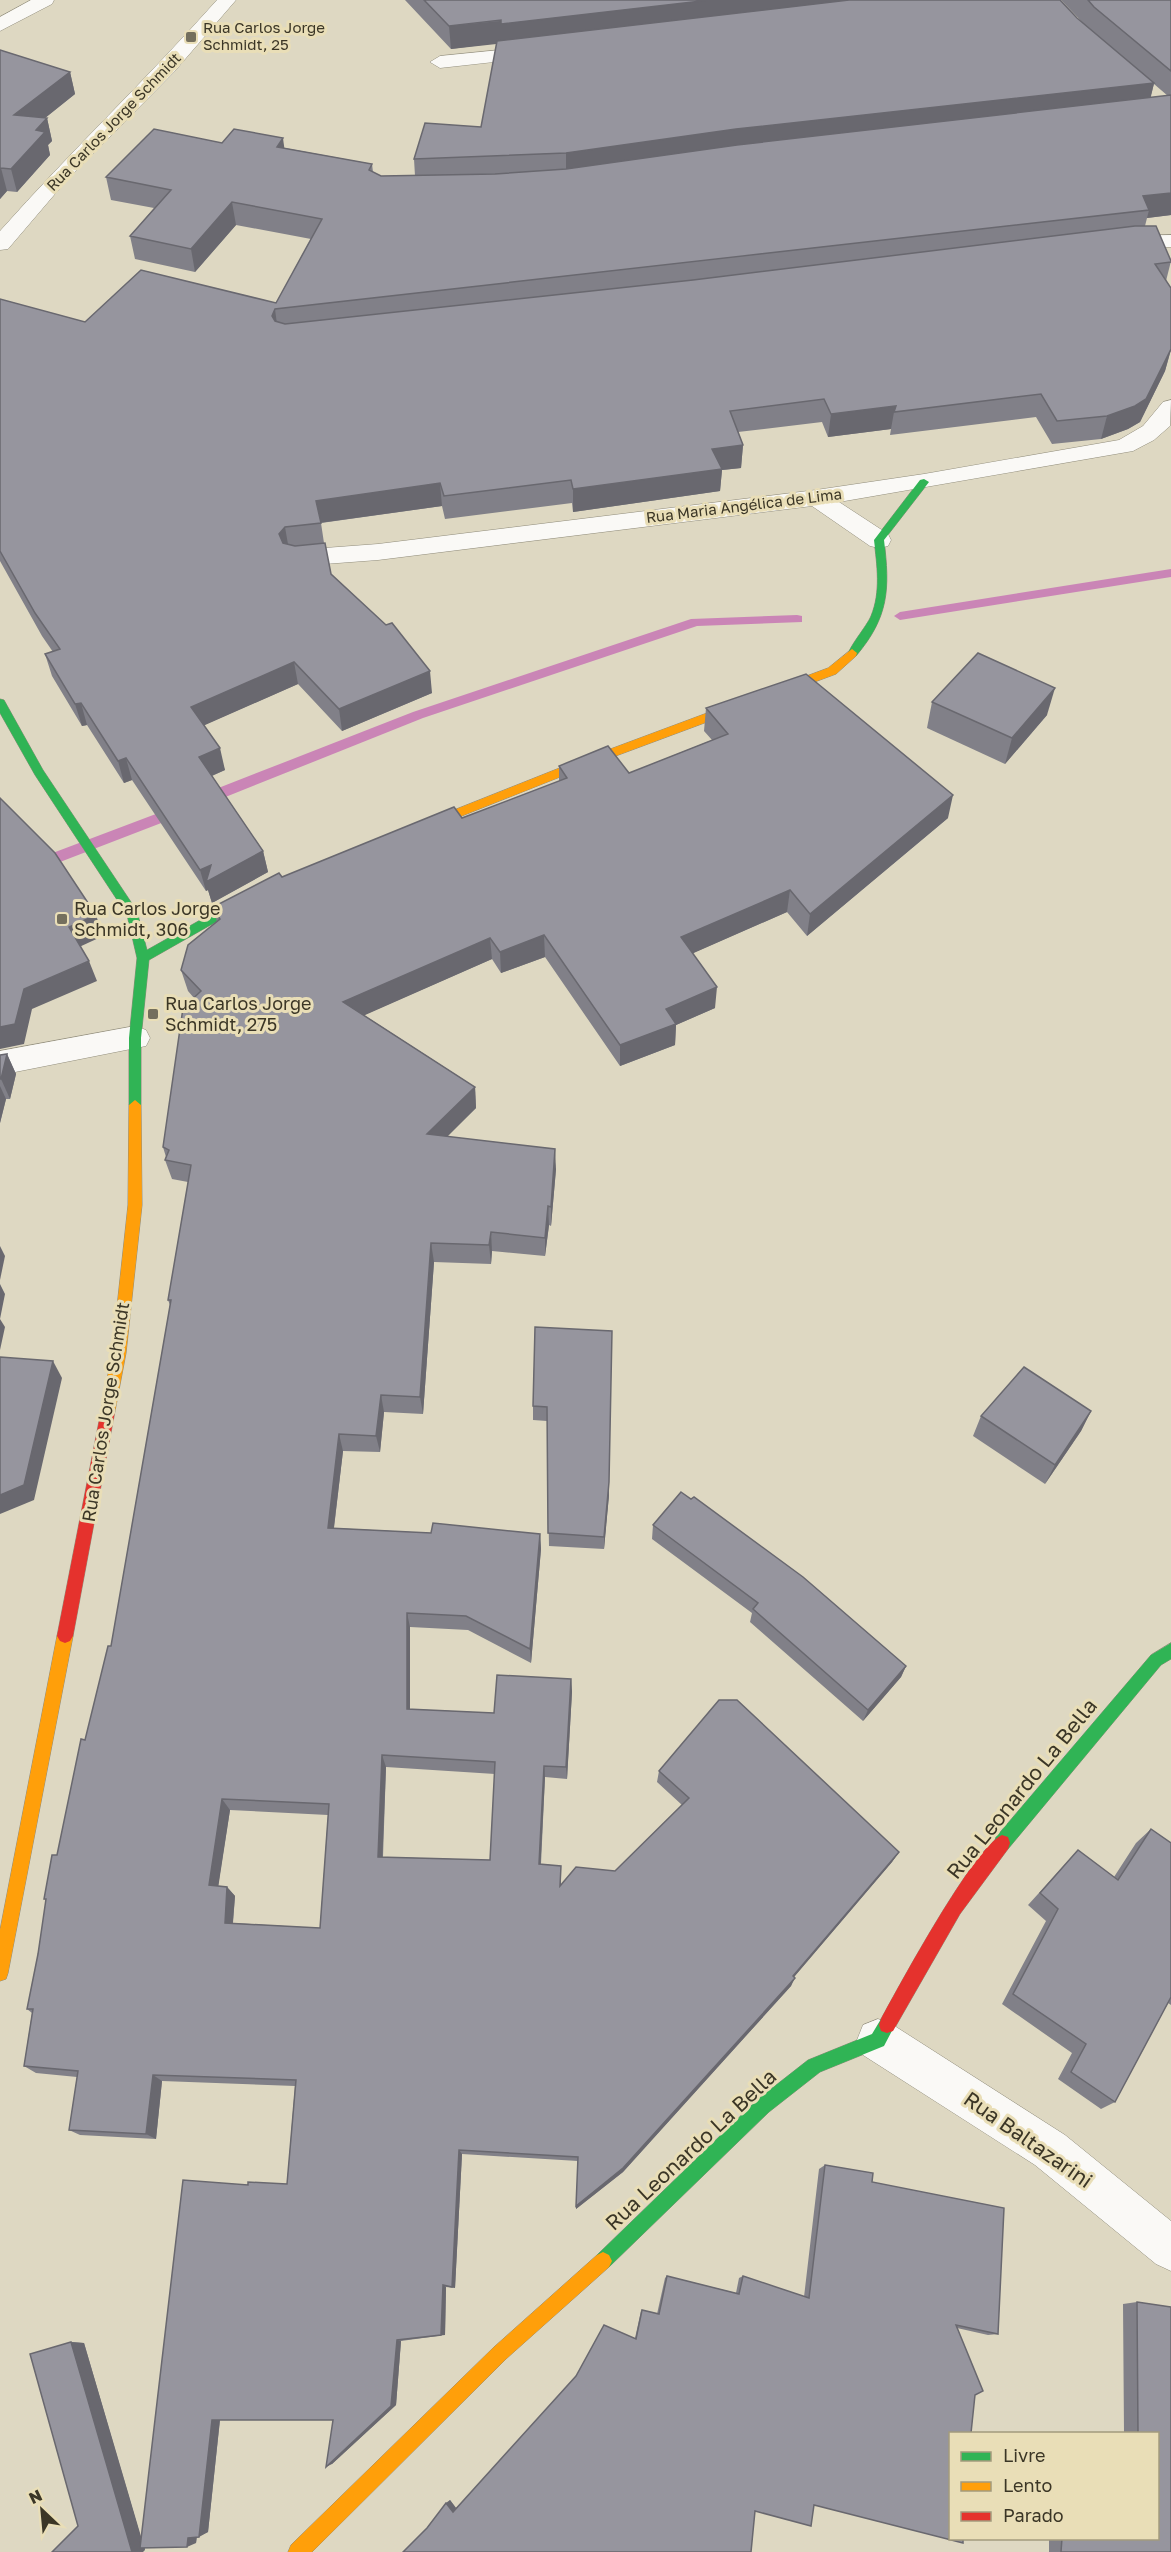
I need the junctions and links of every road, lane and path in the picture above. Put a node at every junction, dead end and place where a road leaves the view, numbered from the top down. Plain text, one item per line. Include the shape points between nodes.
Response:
1 (45, 0) edge
2 (227, 0) edge
3 (0, 25) edge
4 (558, 50) edge
5 (440, 62) dead end
6 (1171, 242) edge
7 (0, 244) edge
8 (1097, 244) edge
9 (1171, 407) edge
10 (924, 482) junction
11 (816, 498) junction
12 (879, 540) junction
13 (298, 558) edge
14 (0, 703) edge
15 (405, 834) edge
16 (265, 890) edge
17 (143, 958) junction
18 (135, 1038) junction
19 (0, 1063) edge
20 (1171, 1650) edge
21 (0, 1973) edge
22 (878, 2040) junction
23 (1171, 2249) edge
24 (298, 2552) edge

1 - 3 street
2 - 7 street, Rua Carlos Jorge Schmidt
4 - 5 street
6 - 8 street
9 - 10 street, Rua Maria Angélica de Lima via 1163,423 1125,446
10 - 11 street, Rua Maria Angélica de Lima
10 - 12 street
11 - 12 street
11 - 13 street, Rua Maria Angélica de Lima via 378,552
12 - 15 street via 885,582 880,611 865,640 832,670
14 - 17 street, Rua Carlos Jorge Schmidt via 45,782 133,914
16 - 17 street via 201,922
17 - 18 street, Rua Carlos Jorge Schmidt
18 - 19 street
18 - 21 street, Rua Carlos Jorge Schmidt via 135,1205 119,1353
20 - 22 street, Rua Leonardo La Bella via 1156,1660 984,1865 934,1939
22 - 23 street, Rua Baltazarini via 1050,2150
22 - 24 street, Rua Leonardo La Bella via 814,2066 762,2106 621,2245 500,2353

